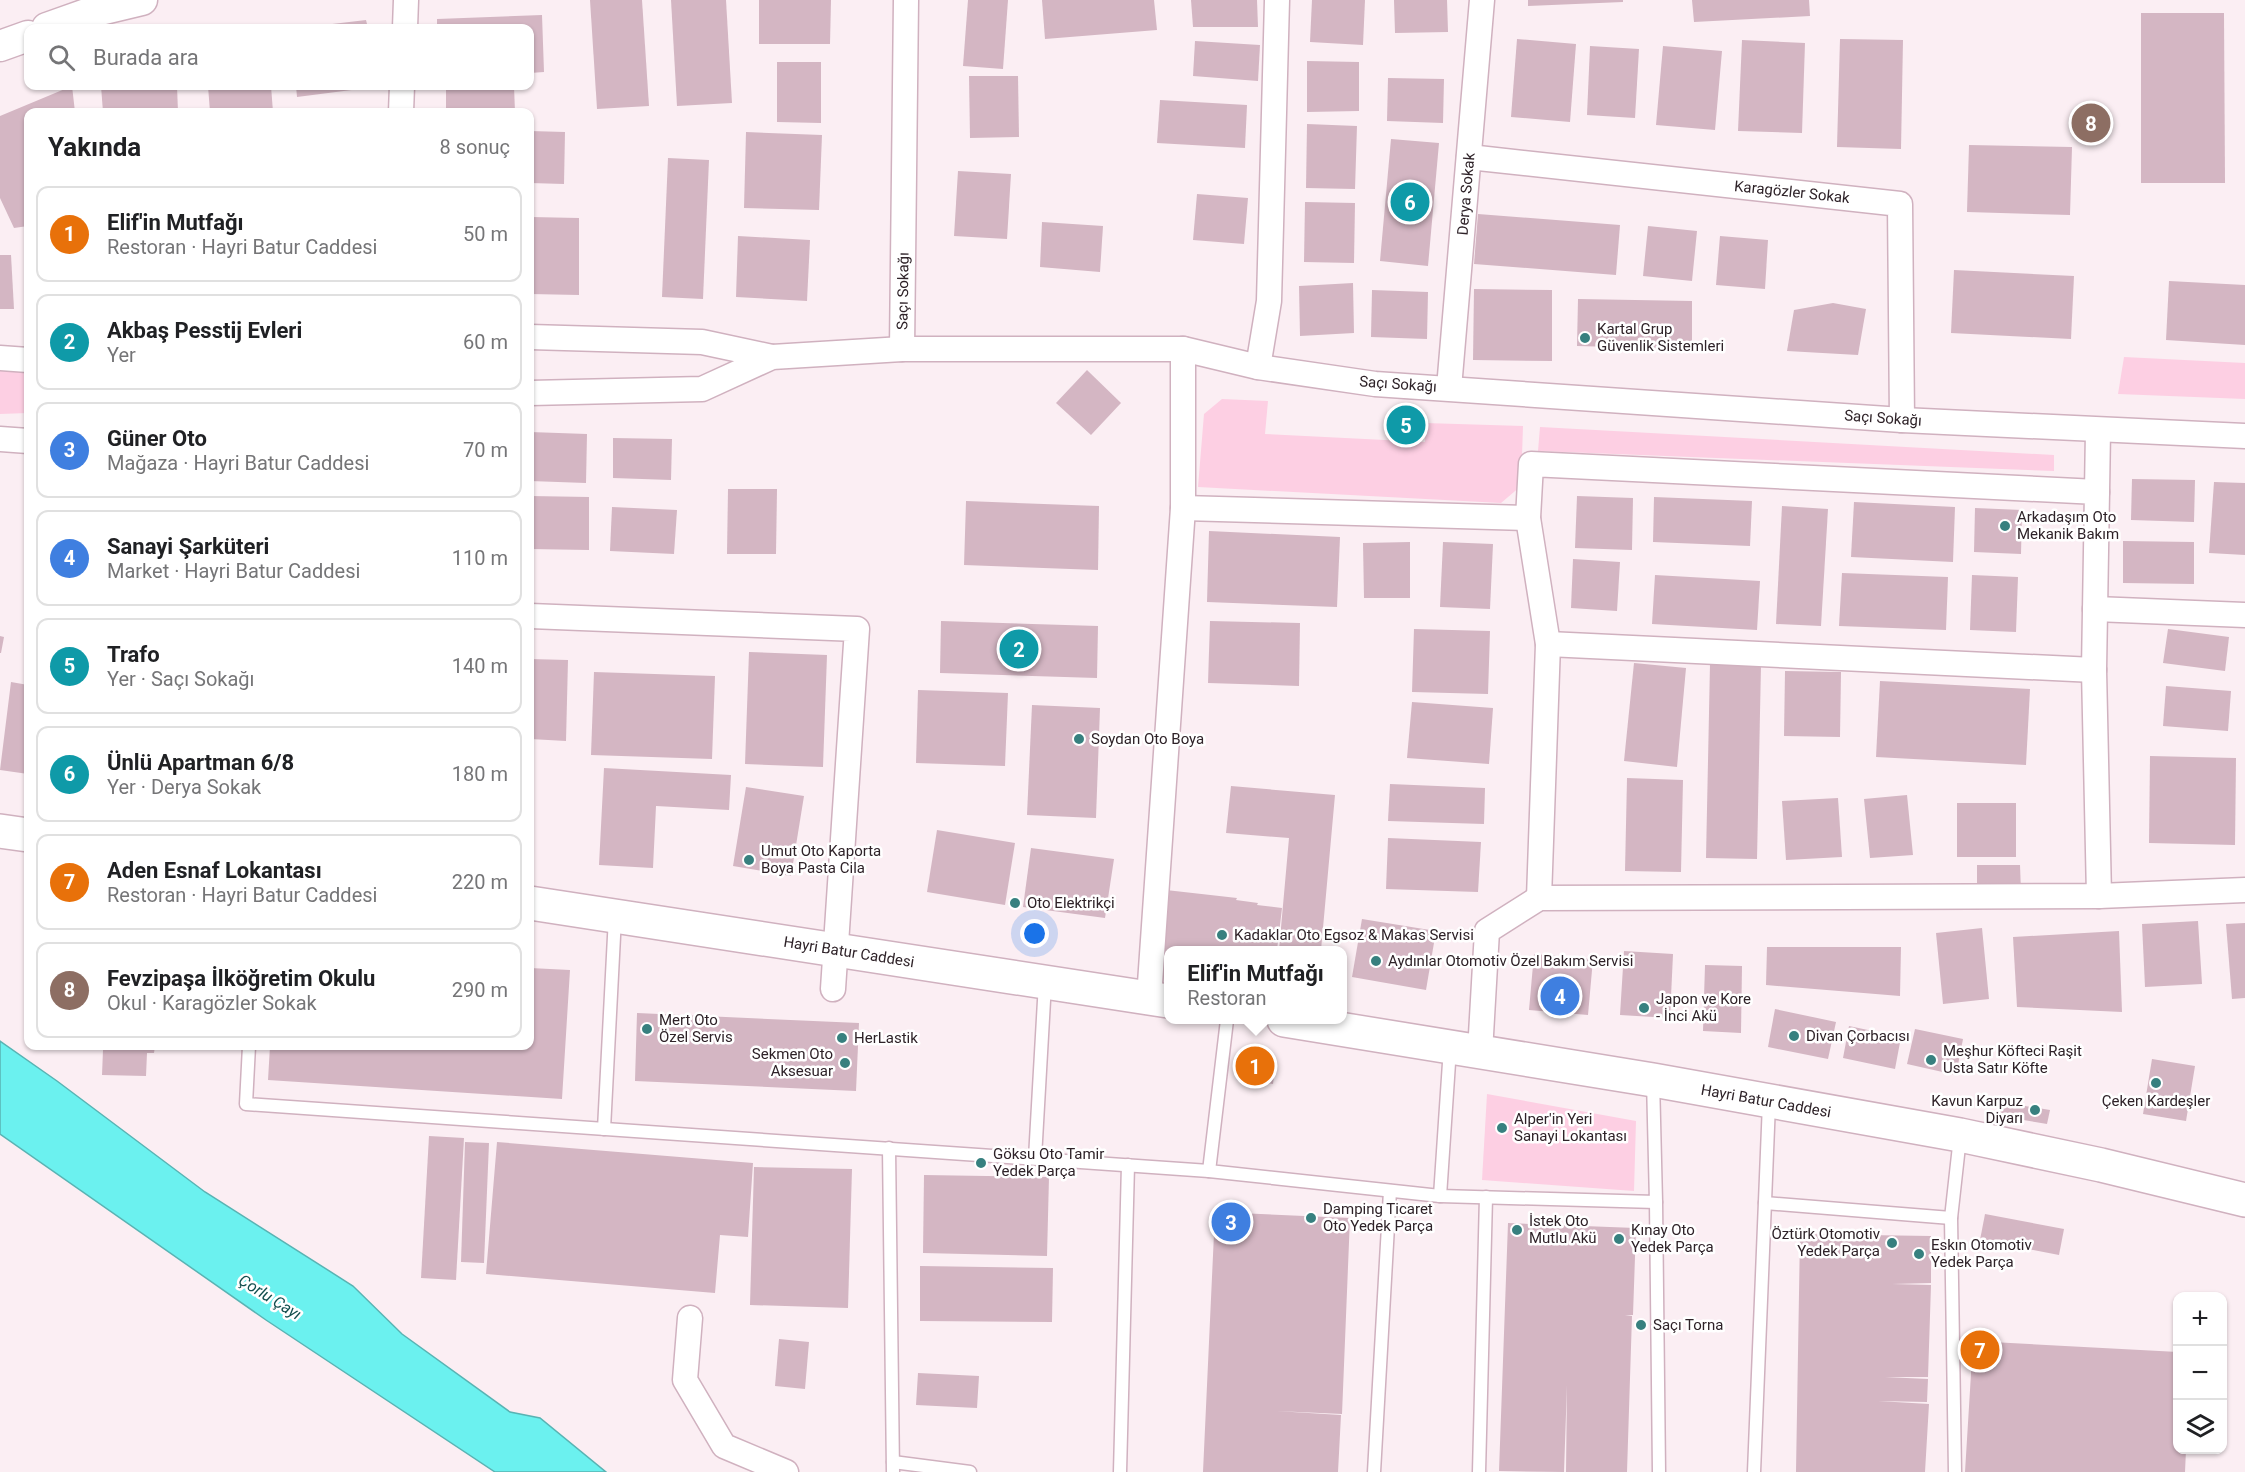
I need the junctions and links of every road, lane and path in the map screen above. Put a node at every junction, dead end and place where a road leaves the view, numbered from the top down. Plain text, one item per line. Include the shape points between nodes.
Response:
1 (142, 0) edge
2 (406, 0) edge
3 (906, 0) edge
4 (1277, 0) edge
5 (1482, 0) edge
6 (90, 6) edge
7 (55, 24) edge
8 (405, 24) edge
9 (24, 37) edge
10 (0, 46) edge
11 (402, 90) edge
12 (401, 108) edge
13 (1469, 157) junction
14 (534, 337) edge
15 (902, 349) junction
16 (1183, 349) junction
17 (772, 357) junction
18 (0, 358) edge
19 (24, 360) edge
20 (1258, 367) junction
21 (1449, 388) junction
22 (534, 393) edge
23 (1902, 420) junction
24 (2098, 430) junction
25 (2245, 436) edge
26 (0, 439) edge
27 (24, 441) edge
28 (2097, 492) junction
29 (1183, 508) junction
30 (1528, 518) junction
31 (2095, 609) junction
32 (2245, 615) edge
33 (534, 616) edge
34 (1548, 644) junction
35 (2094, 670) junction
36 (0, 831) edge
37 (24, 834) edge
38 (2245, 890) edge
39 (2099, 896) junction
40 (1539, 898) junction
41 (534, 904) edge
42 (615, 916) junction
43 (835, 950) junction
44 (1045, 982) junction
45 (832, 989) dead end
46 (1158, 1000) edge
47 (1227, 1024) edge
48 (1309, 1024) edge
49 (1465, 1049) junction
50 (249, 1050) edge
51 (1653, 1080) junction
52 (1769, 1102) junction
53 (604, 1129) junction
54 (1960, 1135) junction
55 (889, 1148) junction
56 (1035, 1158) junction
57 (1128, 1165) junction
58 (1209, 1171) junction
59 (1390, 1191) junction
60 (1440, 1196) junction
61 (1486, 1197) junction
62 (2245, 1200) edge
63 (1656, 1202) junction
64 (1765, 1203) junction
65 (1951, 1218) junction
66 (690, 1318) dead end
67 (893, 1467) edge
68 (786, 1472) edge
69 (970, 1472) edge
70 (1120, 1472) edge
71 (1374, 1472) edge
72 (1479, 1472) edge
73 (1659, 1472) edge
74 (1754, 1472) edge
75 (1955, 1472) edge

1 - 6 street
2 - 8 street
3 - 15 street, Saçı Sokağı
4 - 20 street via 1269,301
5 - 13 street, Derya Sokak
6 - 7 street
9 - 10 street
11 - 12 street
13 - 21 street, Derya Sokak
13 - 23 street, Karagözler Sokak via 1900,204
14 - 17 street via 702,342
15 - 16 street, Saçı Sokağı
15 - 17 street
16 - 20 street, Saçı Sokağı
16 - 29 street
17 - 22 street via 702,389
18 - 19 street
20 - 21 street, Saçı Sokağı via 1374,384
21 - 23 street, Saçı Sokağı
23 - 24 street, Saçı Sokağı
24 - 25 street, Saçı Sokağı
24 - 28 street
26 - 27 street
28 - 30 street via 1532,464
28 - 31 street
29 - 30 street
29 - 46 street
30 - 34 street
31 - 32 street
31 - 35 street
33 - 43 street via 857,629
34 - 35 street
34 - 40 street
35 - 39 street
36 - 37 main road
38 - 39 street
39 - 40 street
40 - 49 street via 1487,931
41 - 42 main road, Hayri Batur Caddesi
42 - 43 main road, Hayri Batur Caddesi
42 - 53 lane
43 - 44 main road, Hayri Batur Caddesi
43 - 45 street
44 - 46 main road, Hayri Batur Caddesi
44 - 56 lane
47 - 58 lane
48 - 49 main road, Hayri Batur Caddesi
49 - 51 main road, Hayri Batur Caddesi
49 - 60 lane
50 - 53 lane via 246,1104
51 - 52 main road, Hayri Batur Caddesi
51 - 63 lane
52 - 54 main road, Hayri Batur Caddesi
52 - 64 lane
53 - 55 lane
54 - 62 main road, Hayri Batur Caddesi
54 - 65 lane
55 - 56 lane
55 - 67 lane
56 - 57 lane
57 - 58 lane
57 - 70 lane
58 - 59 lane
59 - 60 lane
59 - 71 lane
60 - 61 lane
61 - 63 lane
61 - 72 lane
63 - 73 lane
64 - 65 lane
64 - 74 lane
65 - 75 lane
66 - 68 street via 685,1380 724,1446
67 - 69 lane

